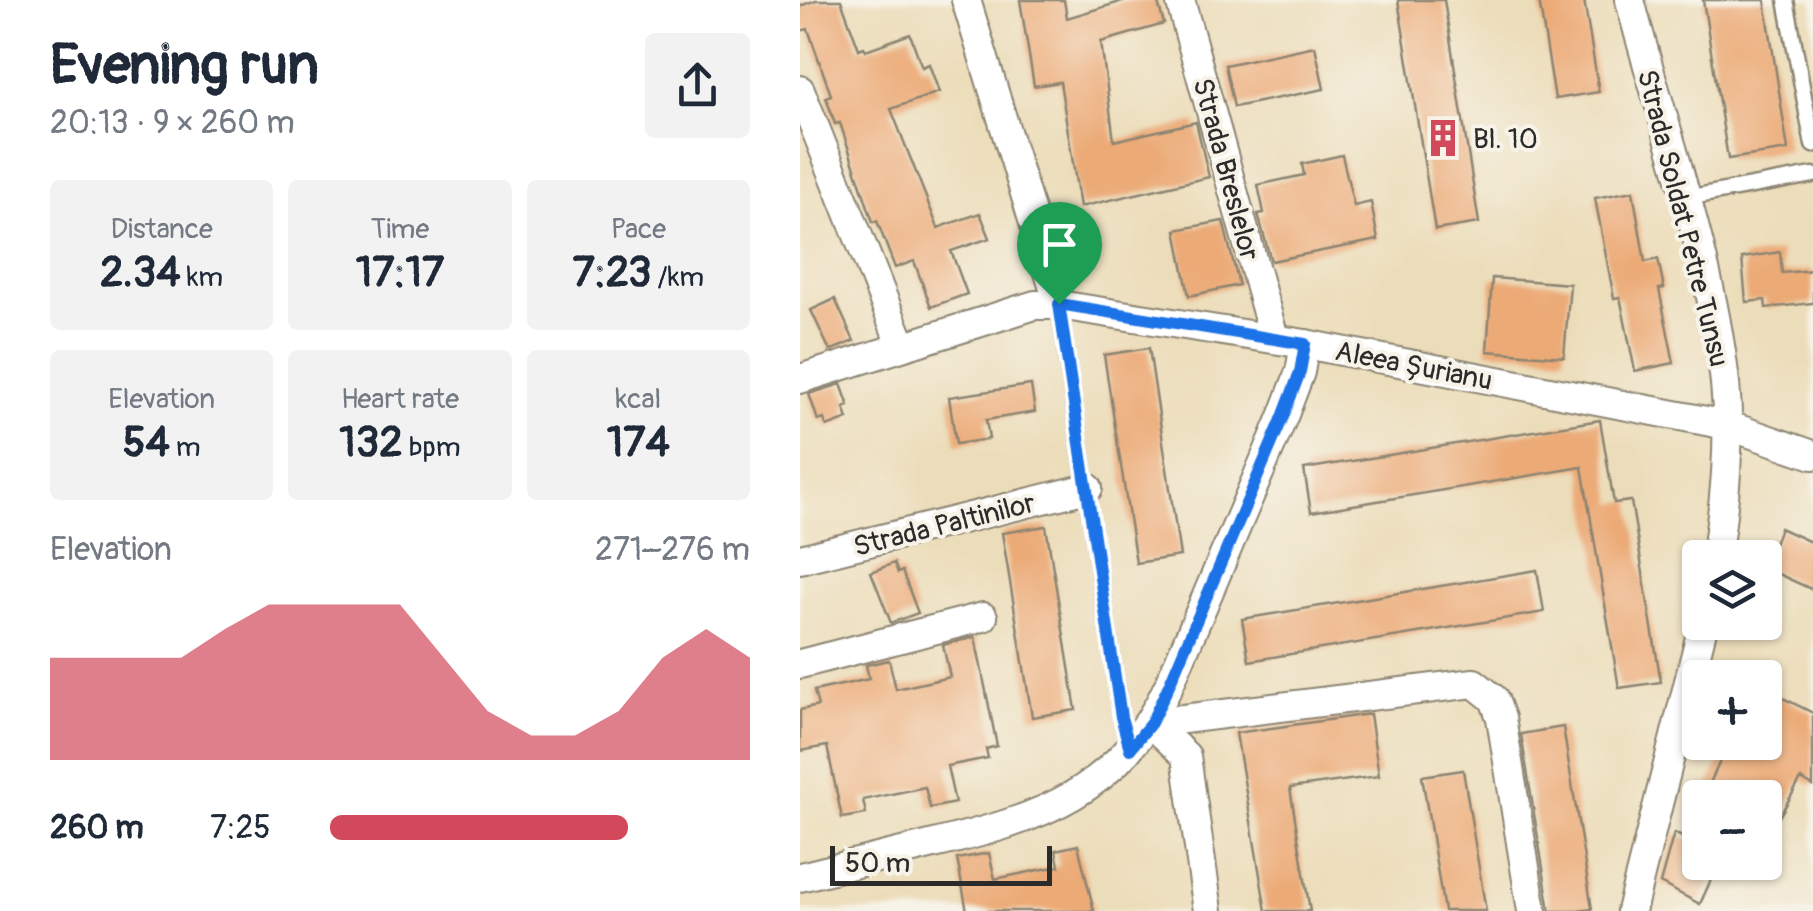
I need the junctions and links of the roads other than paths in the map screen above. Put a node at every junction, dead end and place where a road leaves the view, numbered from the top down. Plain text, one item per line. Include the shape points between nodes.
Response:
1 (966, 0) edge
2 (1180, 0) edge
3 (1630, 0) edge
4 (1786, 0) edge
5 (800, 90) edge
6 (1813, 146) edge
7 (1813, 176) edge
8 (1685, 198) junction
9 (1059, 304) junction
10 (1274, 338) junction
11 (1305, 344) junction
12 (902, 346) junction
13 (800, 378) edge
14 (1728, 425) junction
15 (1813, 454) edge
16 (1088, 488) junction
17 (1719, 540) edge
18 (800, 560) edge
19 (982, 617) dead end
20 (1699, 640) edge
21 (800, 664) edge
22 (1151, 723) junction
23 (1130, 749) junction
24 (800, 877) edge
25 (1208, 911) edge
26 (1532, 911) edge
27 (1630, 911) edge

1 - 9 street
2 - 10 street, Strada Breslelor
3 - 8 street, Strada Soldat Petre Tunsu
4 - 6 lane
5 - 12 street
7 - 8 lane
8 - 14 street, Strada Soldat Petre Tunsu via 1720,346
9 - 10 street, Aleea Șurianu
9 - 12 street, Aleea Șurianu
9 - 16 lane
10 - 11 street, Aleea Șurianu
11 - 14 street, Aleea Șurianu
11 - 22 street via 1283,417
12 - 13 street, Aleea Șurianu
14 - 15 street, Aleea Șurianu
14 - 17 street, Strada Soldat Petre Tunsu
16 - 18 street, Strada Paltinilor
16 - 23 lane
19 - 21 street
20 - 27 street
22 - 23 street
22 - 25 street via 1186,756
22 - 26 street via 1474,683 1494,699 1500,718
23 - 24 street via 1069,799 1022,821

